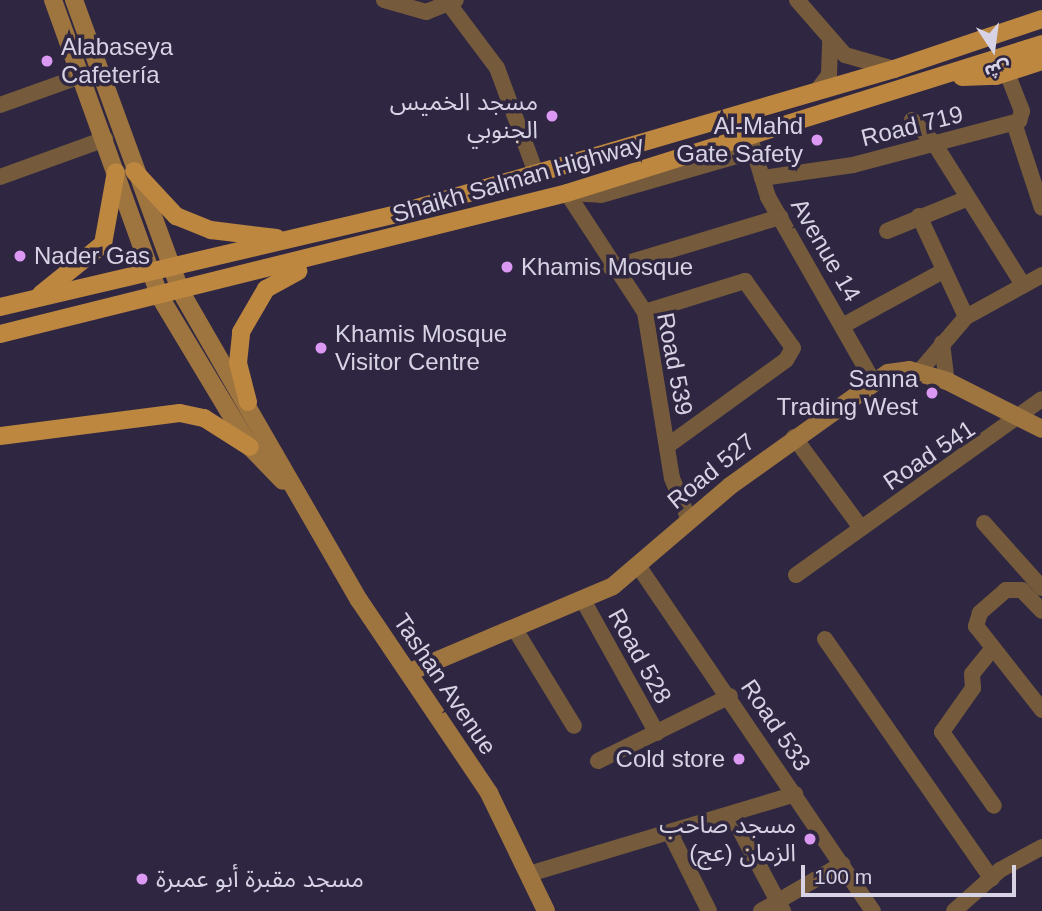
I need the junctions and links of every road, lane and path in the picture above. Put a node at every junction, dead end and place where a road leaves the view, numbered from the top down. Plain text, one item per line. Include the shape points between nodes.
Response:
1 (53, 0) edge
2 (74, 0) edge
3 (384, 0) edge
4 (797, 0) edge
5 (446, 4) edge
6 (1042, 19) edge
7 (830, 39) junction
8 (1042, 44) edge
9 (1042, 61) edge
10 (894, 69) junction
11 (1007, 73) junction
12 (81, 76) junction
13 (948, 77) junction
14 (816, 92) junction
15 (0, 105) edge
16 (912, 120) dead end
17 (1014, 123) junction
18 (105, 139) junction
19 (934, 143) junction
20 (752, 144) junction
21 (134, 171) junction
22 (116, 172) junction
23 (536, 173) junction
24 (0, 177) edge
25 (762, 178) junction
26 (567, 192) junction
27 (966, 199) junction
28 (1042, 208) edge
29 (919, 216) junction
30 (780, 217) junction
31 (887, 231) dead end
32 (291, 240) junction
33 (324, 258) junction
34 (171, 268) junction
35 (611, 268) junction
36 (943, 271) junction
37 (148, 272) junction
38 (1042, 275) edge
39 (1023, 285) junction
40 (181, 292) junction
41 (160, 297) junction
42 (32, 299) junction
43 (0, 307) edge
44 (645, 312) junction
45 (967, 317) junction
46 (844, 325) junction
47 (0, 334) edge
48 (942, 343) junction
49 (919, 372) junction
50 (873, 381) junction
51 (947, 381) junction
52 (1042, 399) edge
53 (248, 401) junction
54 (1022, 419) junction
55 (1042, 429) edge
56 (0, 436) edge
57 (794, 437) junction
58 (667, 446) junction
59 (250, 447) junction
60 (292, 491) junction
61 (689, 520) junction
62 (984, 523) dead end
63 (861, 528) junction
64 (639, 567) junction
65 (796, 575) dead end
66 (1031, 575) junction
67 (1014, 588) junction
68 (1042, 588) edge
69 (584, 602) junction
70 (1042, 611) edge
71 (516, 631) junction
72 (825, 639) dead end
73 (993, 648) junction
74 (412, 671) junction
75 (730, 696) junction
76 (1042, 710) edge
77 (574, 726) dead end
78 (657, 733) junction
79 (598, 761) dead end
80 (795, 794) junction
81 (995, 806) dead end
82 (732, 815) junction
83 (670, 833) junction
84 (1042, 847) edge
85 (842, 864) junction
86 (529, 874) junction
87 (992, 879) junction
88 (781, 906) edge
89 (546, 911) edge
90 (709, 911) edge
91 (761, 911) edge
92 (873, 911) edge
93 (954, 911) edge

1 - 12 street, Tashan Avenue
2 - 21 street, Tashan Avenue
3 - 5 street via 407,10
4 - 7 street
5 - 23 street via 497,68
6 - 10 main road, Shaikh Salman Highway
7 - 10 street via 856,61
7 - 14 street via 829,75
8 - 13 main road, Shaikh Salman Highway
9 - 11 main road
10 - 14 main road, Shaikh Salman Highway
11 - 13 main road
11 - 17 street via 1023,114
12 - 15 street
12 - 18 street, Tashan Avenue
13 - 20 main road, Shaikh Salman Highway
14 - 23 main road, Shaikh Salman Highway
16 - 19 street
17 - 19 street, Road 719
17 - 28 street
18 - 22 street, Tashan Avenue
18 - 24 street
19 - 25 street, Road 719 via 853,165
19 - 27 street
20 - 25 street, Avenue 14
20 - 26 main road, Shaikh Salman Highway
21 - 32 main road via 176,216 211,230
21 - 34 street, Tashan Avenue
22 - 37 street, Tashan Avenue
22 - 42 main road via 103,244
23 - 32 main road, Shaikh Salman Highway
25 - 30 street, Avenue 14
26 - 33 main road, Shaikh Salman Highway
26 - 35 street, Road 539
27 - 29 street
27 - 39 street
29 - 31 street
29 - 36 street
30 - 35 street
30 - 46 street, Avenue 14
32 - 34 main road, Shaikh Salman Highway
33 - 40 main road, Shaikh Salman Highway
33 - 53 main road via 266,289 249,312 238,363
34 - 37 main road, Shaikh Salman Highway
34 - 40 street, Tashan Avenue
35 - 44 street, Road 539
36 - 45 street
36 - 46 street
37 - 41 street, Tashan Avenue
37 - 42 main road, Shaikh Salman Highway
38 - 39 street
39 - 45 street
40 - 41 main road, Shaikh Salman Highway
40 - 53 street, Tashan Avenue
41 - 47 main road, Shaikh Salman Highway
41 - 59 street, Tashan Avenue
42 - 43 main road, Shaikh Salman Highway
44 - 58 street, Road 539
44 - 58 street via 746,281 793,348 786,360
45 - 48 street
46 - 50 street, Avenue 14
48 - 49 street
48 - 51 street
49 - 50 street, Road 527 via 899,370
49 - 51 street, Road 527
50 - 57 street, Road 527
51 - 54 street, Road 527
52 - 54 street, Road 541
53 - 60 street, Tashan Avenue
54 - 55 street, Road 527
54 - 63 street, Road 541
56 - 59 main road via 180,413 204,418
57 - 61 street, Road 527
57 - 63 street
58 - 61 street, Road 539 via 672,478
59 - 60 street, Tashan Avenue
60 - 74 street, Tashan Avenue via 374,624
61 - 64 street, Road 527
62 - 66 street
63 - 65 street, Road 541
64 - 69 street, Road 527
64 - 75 street, Road 533
66 - 67 street
66 - 68 street
67 - 70 street
67 - 73 street via 976,620
69 - 71 street, Road 527
69 - 78 street, Road 528
71 - 74 street, Road 527
71 - 77 street
72 - 87 street
73 - 76 street
73 - 81 street via 972,674 973,688 942,732
74 - 86 street, Tashan Avenue via 489,793
75 - 78 street
75 - 80 street, Road 533
78 - 79 street
80 - 82 street
80 - 85 street, Road 533
82 - 83 street
82 - 88 street
83 - 86 street
83 - 90 street
84 - 87 street
85 - 88 street
85 - 92 street, Road 533
86 - 89 street, Tashan Avenue
87 - 93 street
88 - 91 street

